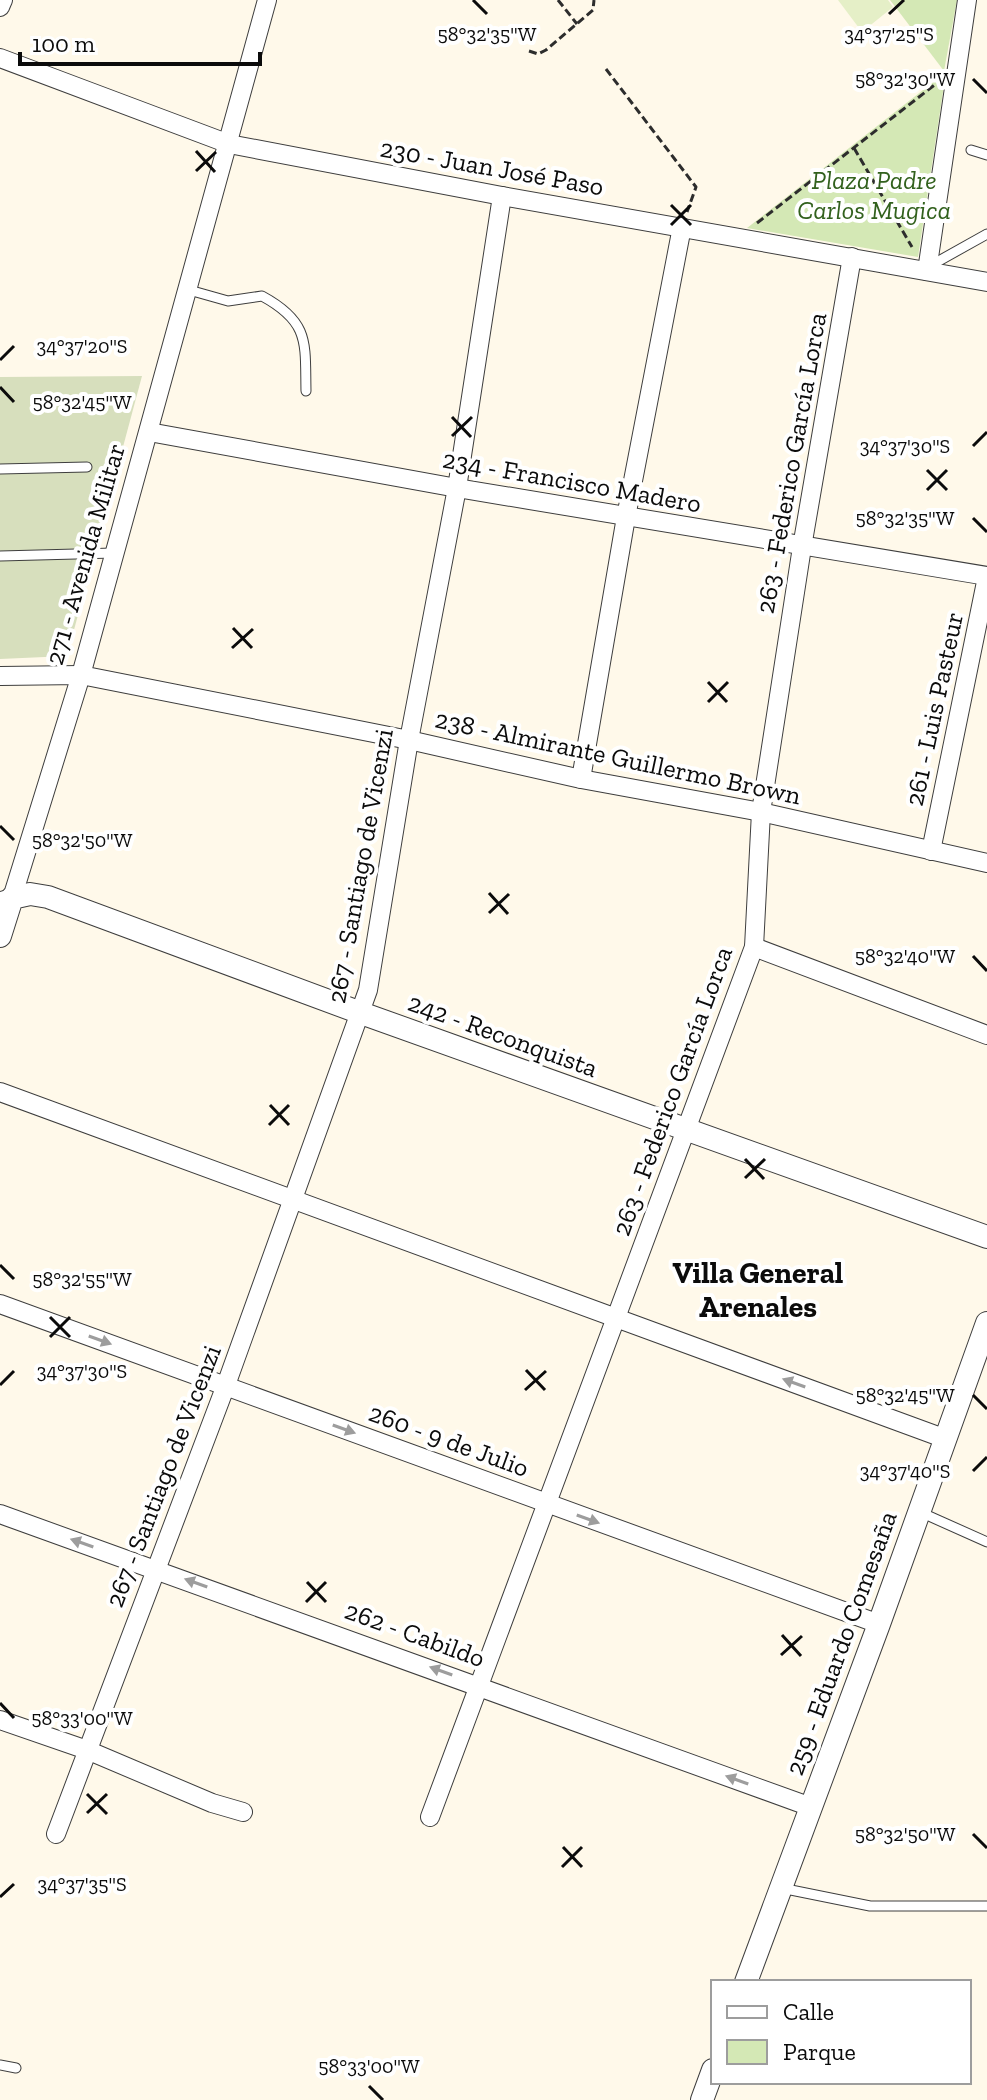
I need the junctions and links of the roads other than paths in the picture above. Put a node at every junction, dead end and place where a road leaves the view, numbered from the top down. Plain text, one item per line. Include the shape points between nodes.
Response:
1 (3, 0) edge
2 (267, 0) edge
3 (967, 0) edge
4 (0, 7) edge
5 (0, 58) edge
6 (229, 144) junction
7 (971, 150) dead end
8 (987, 155) edge
9 (502, 196) junction
10 (682, 227) junction
11 (987, 234) edge
12 (852, 257) junction
13 (927, 269) junction
14 (987, 282) edge
15 (189, 290) junction
16 (306, 391) dead end
17 (149, 432) junction
18 (87, 467) dead end
19 (0, 469) edge
20 (457, 488) junction
21 (626, 517) junction
22 (802, 547) junction
23 (114, 553) junction
24 (0, 556) edge
25 (987, 576) edge
26 (81, 675) junction
27 (0, 676) edge
28 (409, 740) junction
29 (581, 779) junction
30 (761, 812) junction
31 (931, 851) junction
32 (987, 863) edge
33 (6, 900) edge
34 (0, 936) edge
35 (754, 947) junction
36 (361, 1013) junction
37 (987, 1035) edge
38 (0, 1092) edge
39 (685, 1131) junction
40 (294, 1199) junction
41 (987, 1237) edge
42 (0, 1304) edge
43 (617, 1318) junction
44 (987, 1323) edge
45 (226, 1385) junction
46 (946, 1439) junction
47 (547, 1504) junction
48 (920, 1512) junction
49 (0, 1514) edge
50 (987, 1542) edge
51 (155, 1569) junction
52 (879, 1624) junction
53 (479, 1685) junction
54 (0, 1720) edge
55 (87, 1750) junction
56 (811, 1807) junction
57 (243, 1812) dead end
58 (430, 1817) dead end
59 (56, 1834) dead end
60 (781, 1888) junction
61 (987, 1906) edge
62 (747, 1980) edge
63 (0, 2065) edge
64 (16, 2068) dead end
65 (711, 2075) edge
66 (702, 2100) edge

1 - 4 street
2 - 6 street, 271 - Avenida Militar
3 - 13 street
5 - 6 street, 230 - Juan José Paso
6 - 9 street, 230 - Juan José Paso
6 - 15 street, 271 - Avenida Militar
7 - 8 lane
9 - 10 street, 230 - Juan José Paso
9 - 20 street, 267 - Santiago de Vicenzi
10 - 12 street, 230 - Juan José Paso
10 - 21 street
11 - 13 lane
12 - 13 street, 230 - Juan José Paso
12 - 22 street, 263 - Federico García Lorca
13 - 14 street, 230 - Juan José Paso
15 - 16 lane via 228,301 262,296 292,317 305,340
15 - 17 street, 271 - Avenida Militar
17 - 20 street, 234 - Francisco Madero
17 - 23 street, 271 - Avenida Militar
18 - 19 lane
20 - 21 street, 234 - Francisco Madero
20 - 28 street, 267 - Santiago de Vicenzi
21 - 22 street, 234 - Francisco Madero
21 - 29 street
22 - 25 street, 234 - Francisco Madero
22 - 30 street, 263 - Federico García Lorca
23 - 24 lane
23 - 26 street, 271 - Avenida Militar
25 - 31 street, 261 - Luis Pasteur
26 - 27 street, 238 - Almirante Guillermo Brown
26 - 28 street, 238 - Almirante Guillermo Brown
26 - 33 street, 271 - Avenida Militar
28 - 29 street, 238 - Almirante Guillermo Brown
28 - 36 street, 267 - Santiago de Vicenzi
29 - 30 street, 238 - Almirante Guillermo Brown
30 - 31 street, 238 - Almirante Guillermo Brown
30 - 35 street, 263 - Federico García Lorca
31 - 32 street, 238 - Almirante Guillermo Brown
33 - 34 street, 271 - Avenida Militar
33 - 36 street, 242 - Reconquista via 30,894 48,897
35 - 37 street
35 - 39 street, 263 - Federico García Lorca
36 - 39 street, 242 - Reconquista
36 - 40 street, 267 - Santiago de Vicenzi
38 - 40 street
39 - 41 street, 242 - Reconquista
39 - 43 street, 263 - Federico García Lorca
40 - 43 street
40 - 45 street, 267 - Santiago de Vicenzi
42 -> 45 street, 260 - 9 de Julio
46 -> 43 street
43 - 47 street, 263 - Federico García Lorca
44 - 46 street, 259 - Eduardo Comesaña
45 -> 47 street, 260 - 9 de Julio
45 - 51 street, 267 - Santiago de Vicenzi
46 - 48 street, 259 - Eduardo Comesaña
47 -> 52 street, 260 - 9 de Julio
47 - 53 street, 263 - Federico García Lorca
48 - 50 lane
48 - 52 street, 259 - Eduardo Comesaña
51 -> 49 street, 262 - Cabildo
53 -> 51 street, 262 - Cabildo
51 - 55 street, 267 - Santiago de Vicenzi
52 - 56 street, 259 - Eduardo Comesaña
56 -> 53 street, 262 - Cabildo
53 - 58 street, 263 - Federico García Lorca
54 - 55 street
55 - 57 street
55 - 59 street, 267 - Santiago de Vicenzi
56 - 60 street, 259 - Eduardo Comesaña
60 - 61 lane via 870,1906
60 - 62 street, 259 - Eduardo Comesaña
63 - 64 lane
65 - 66 street

